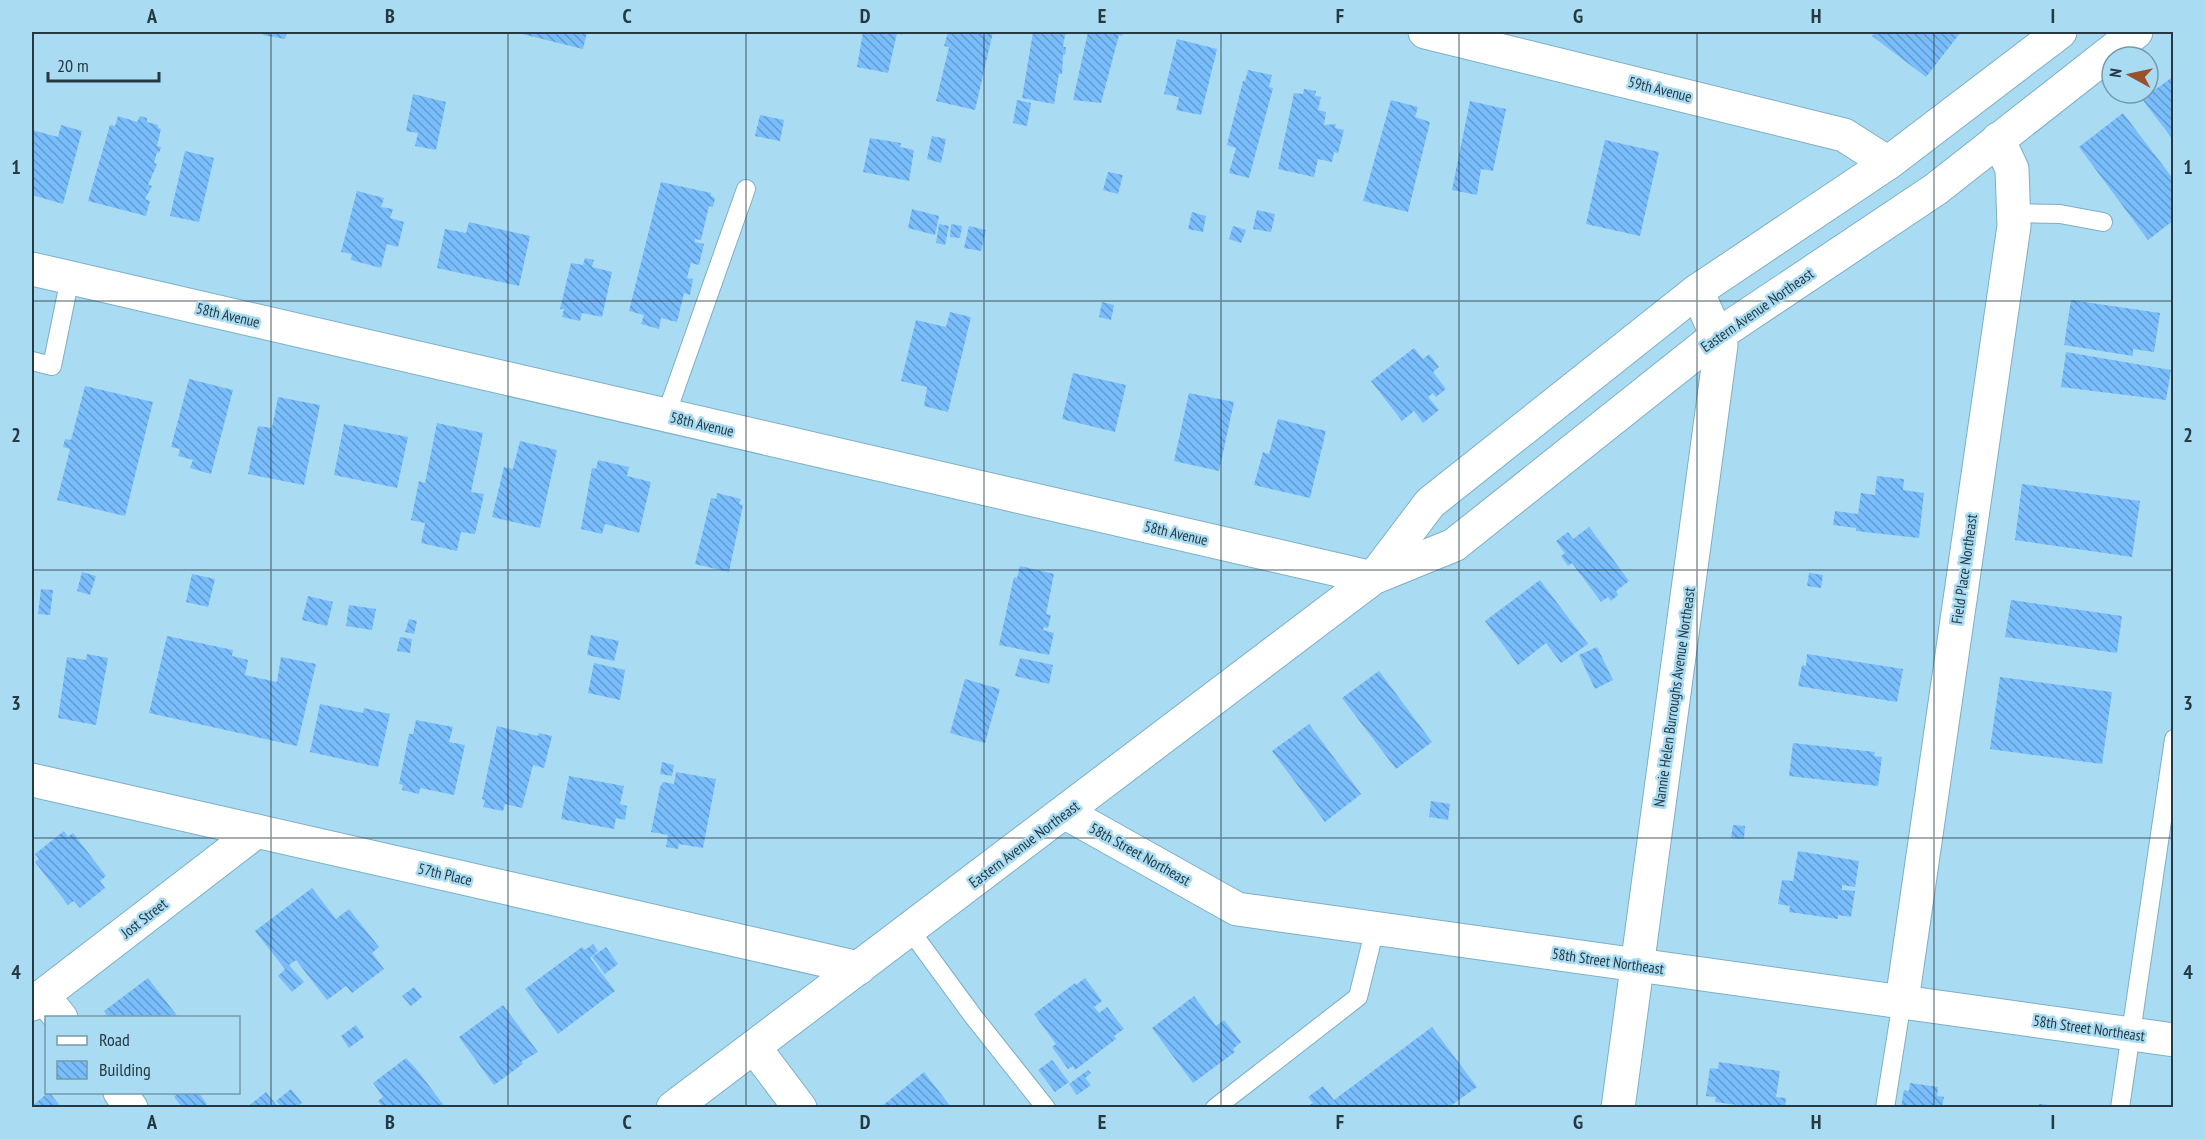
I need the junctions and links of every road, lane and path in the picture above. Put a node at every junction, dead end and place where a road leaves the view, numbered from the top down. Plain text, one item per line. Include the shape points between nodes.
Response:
1 (1425, 32) edge
2 (2060, 32) edge
3 (2136, 32) edge
4 (1998, 139) junction
5 (1888, 163) junction
6 (746, 189) dead end
7 (2014, 213) junction
8 (2103, 222) dead end
9 (32, 270) edge
10 (70, 278) junction
11 (1697, 291) junction
12 (1718, 335) junction
13 (32, 361) edge
14 (666, 416) junction
15 (1372, 578) junction
16 (2174, 739) edge
17 (32, 780) edge
18 (1066, 813) junction
19 (257, 831) junction
20 (1375, 928) junction
21 (910, 930) junction
22 (1638, 966) junction
23 (859, 968) junction
24 (1902, 1001) junction
25 (45, 1006) edge
26 (2130, 1034) junction
27 (2174, 1040) edge
28 (754, 1047) junction
29 (121, 1094) edge
30 (131, 1107) edge
31 (673, 1107) edge
32 (800, 1107) edge
33 (1046, 1107) edge
34 (1215, 1107) edge
35 (1618, 1107) edge
36 (1885, 1107) edge
37 (2120, 1107) edge

1 - 5 street, 59th Avenue via 1844,135
2 - 5 street, Eastern Avenue Northeast
3 - 4 street, Eastern Avenue Northeast
4 - 7 street, Field Place Northeast via 2012,169
4 - 12 street, Eastern Avenue Northeast via 1936,189
5 - 11 street, Eastern Avenue Northeast
6 - 14 lane
7 - 8 lane via 2060,214
7 - 24 street, Field Place Northeast
9 - 10 street, 58th Avenue
10 - 13 lane via 52,366
10 - 14 street, 58th Avenue
11 - 12 street, Nannie Helen Burroughs Avenue Northeast
11 - 15 street, Eastern Avenue Northeast via 1430,503
12 - 15 street, Eastern Avenue Northeast via 1454,545
12 - 22 street, Nannie Helen Burroughs Avenue Northeast via 1721,345 1714,402
14 - 15 street, 58th Avenue
15 - 18 street, Eastern Avenue Northeast
16 - 26 lane
17 - 19 street, 57th Place
18 - 20 street, 58th Street Northeast via 1237,909
18 - 21 street, Eastern Avenue Northeast
19 - 23 street, 57th Place
19 - 25 street, Jost Street
20 - 22 street, 58th Street Northeast
20 - 34 lane via 1358,997
21 - 23 street, Eastern Avenue Northeast
21 - 33 lane
22 - 24 street, 58th Street Northeast
22 - 35 street, Nannie Helen Burroughs Avenue Northeast
23 - 28 street, Eastern Avenue Northeast
24 - 26 street, 58th Street Northeast
24 - 36 lane
26 - 27 street, 58th Street Northeast
26 - 37 lane
28 - 31 street, Eastern Avenue Northeast
28 - 32 street
29 - 30 street

